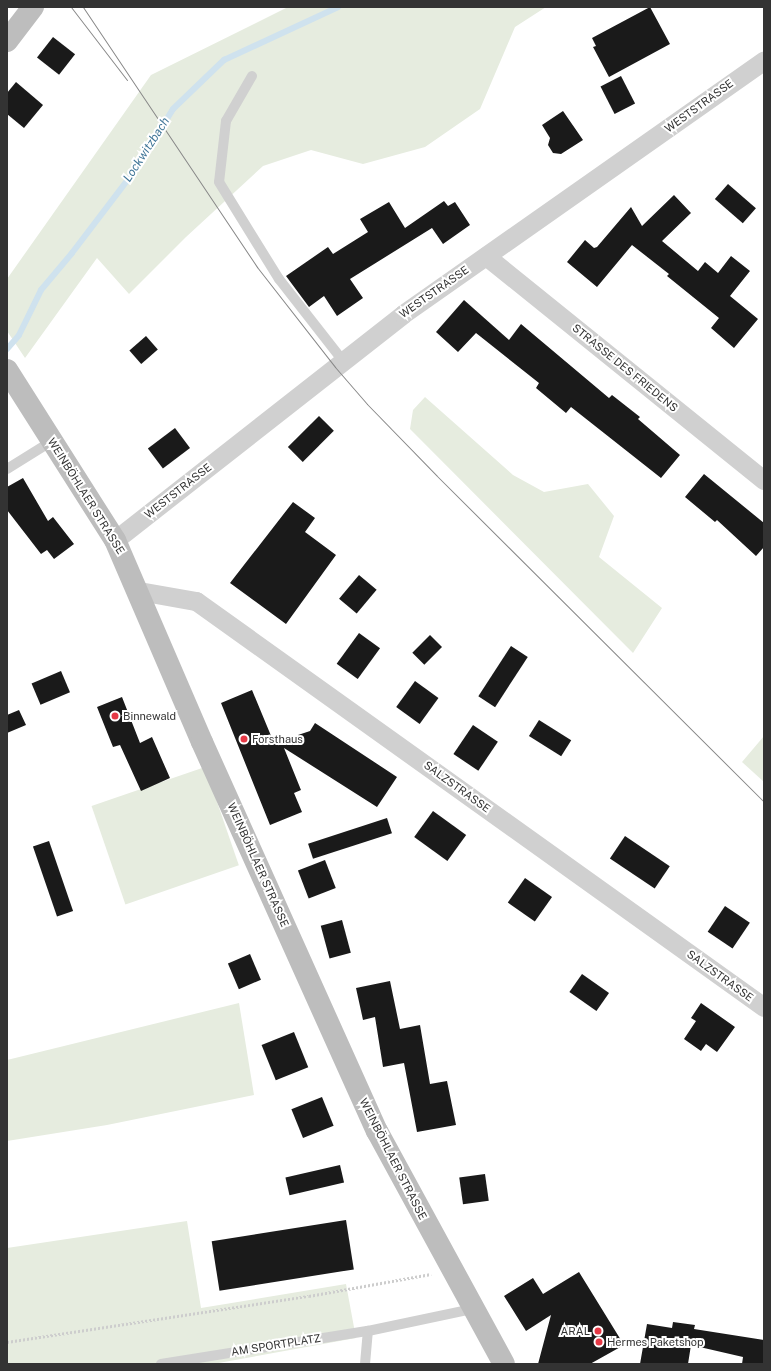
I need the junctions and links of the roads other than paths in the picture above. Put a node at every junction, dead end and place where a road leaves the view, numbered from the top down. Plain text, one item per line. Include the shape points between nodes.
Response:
1 (33, 7) edge
2 (7, 40) edge
3 (764, 60) edge
4 (252, 76) dead end
5 (486, 256) junction
6 (343, 361) junction
7 (7, 370) edge
8 (52, 441) junction
9 (7, 470) edge
10 (764, 480) edge
11 (116, 540) junction
12 (139, 591) junction
13 (764, 1007) edge
14 (472, 1309) junction
15 (368, 1331) junction
16 (161, 1364) edge
17 (365, 1364) edge
18 (504, 1364) edge

1 - 2 main road
3 - 5 street, WESTSTRASSE
4 - 6 lane via 226,121 219,182 279,279
5 - 6 street, WESTSTRASSE via 403,314
5 - 10 street, STRASSE DES FRIEDENS
6 - 11 street, WESTSTRASSE
7 - 8 main road, WEINBÖHLAER STRASSE
8 - 9 lane
8 - 11 main road, WEINBÖHLAER STRASSE
11 - 12 main road, WEINBÖHLAER STRASSE
12 - 13 street, SALZSTRASSE via 196,601
12 - 14 main road, WEINBÖHLAER STRASSE via 202,742 374,1124
14 - 15 lane, AM SPORTPLATZ
14 - 18 main road, WEINBÖHLAER STRASSE
15 - 16 lane, AM SPORTPLATZ
15 - 17 lane

